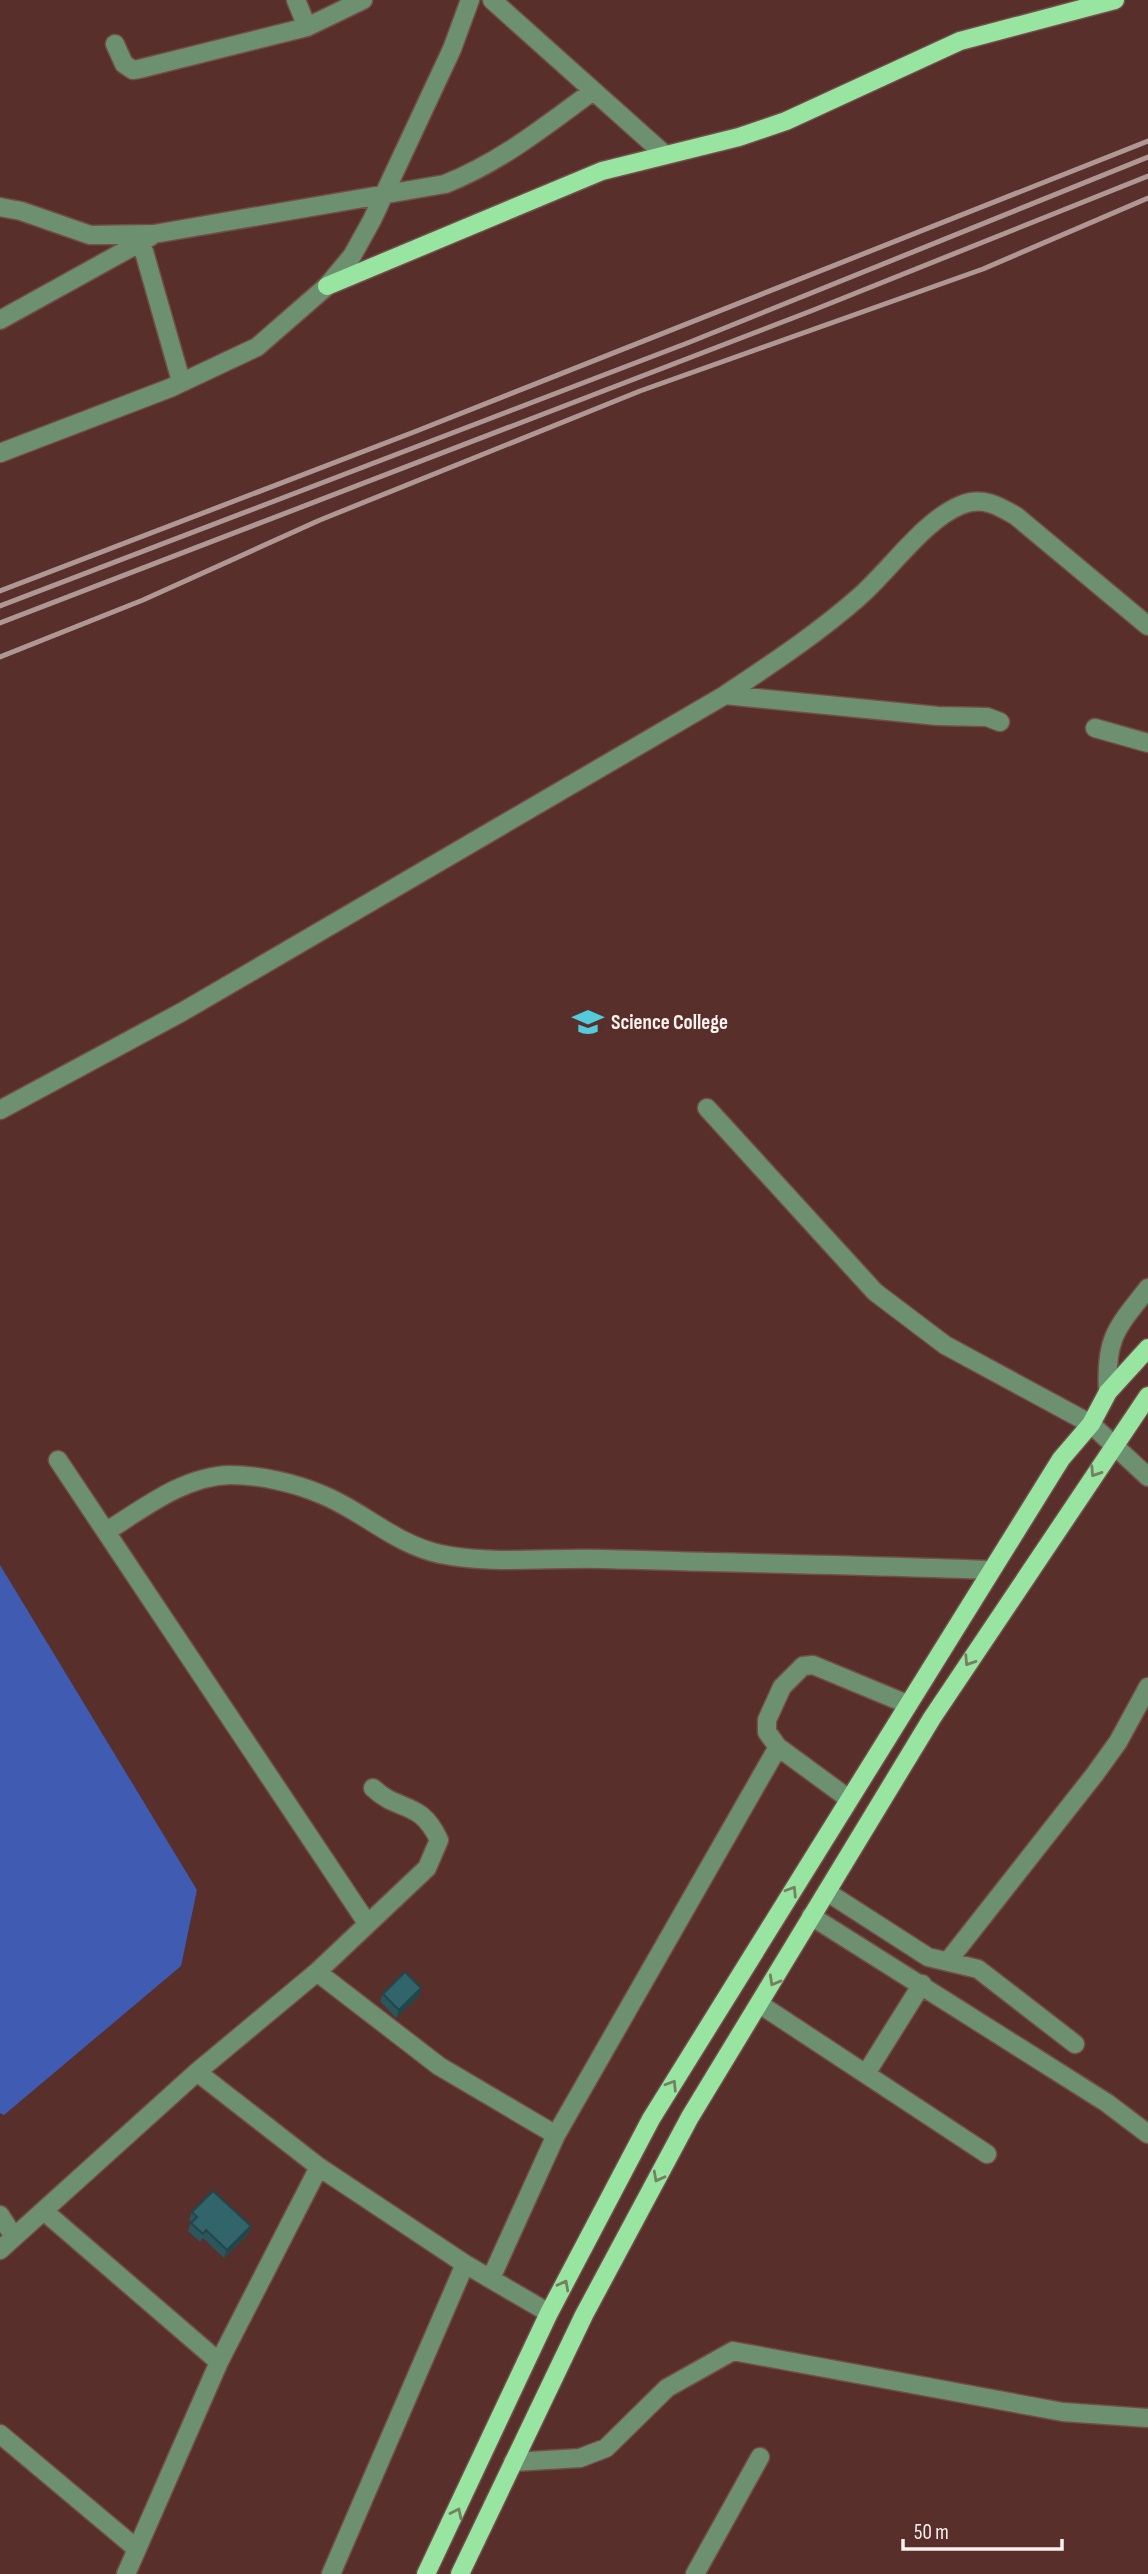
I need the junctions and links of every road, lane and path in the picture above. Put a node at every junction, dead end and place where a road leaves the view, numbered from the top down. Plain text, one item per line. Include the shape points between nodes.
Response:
1 (296, 0) edge
2 (363, 0) edge
3 (470, 0) edge
4 (492, 0) edge
5 (1115, 0) edge
6 (307, 27) junction
7 (115, 44) dead end
8 (593, 91) junction
9 (663, 153) junction
10 (382, 194) junction
11 (0, 207) edge
12 (147, 238) junction
13 (327, 286) junction
14 (0, 320) edge
15 (181, 381) junction
16 (0, 453) edge
17 (1148, 626) edge
18 (725, 695) junction
19 (1000, 722) dead end
20 (1096, 728) dead end
21 (1148, 743) edge
22 (707, 1108) dead end
23 (0, 1111) edge
24 (1148, 1288) edge
25 (1148, 1348) edge
26 (1108, 1392) junction
27 (1148, 1396) edge
28 (1091, 1424) junction
29 (1114, 1444) junction
30 (58, 1460) dead end
31 (1148, 1477) edge
32 (107, 1531) junction
33 (990, 1570) junction
34 (1148, 1687) edge
35 (907, 1704) junction
36 (778, 1747) junction
37 (373, 1788) dead end
38 (849, 1799) junction
39 (827, 1892) junction
40 (811, 1916) junction
41 (367, 1923) junction
42 (948, 1961) junction
43 (317, 1972) junction
44 (922, 1984) junction
45 (761, 2005) junction
46 (1074, 2044) dead end
47 (197, 2072) junction
48 (867, 2072) junction
49 (1148, 2134) edge
50 (556, 2136) junction
51 (987, 2154) dead end
52 (319, 2167) junction
53 (45, 2212) junction
54 (0, 2215) edge
55 (14, 2238) junction
56 (0, 2250) edge
57 (465, 2264) junction
58 (491, 2278) junction
59 (549, 2313) junction
60 (219, 2362) junction
61 (1148, 2418) edge
62 (0, 2434) edge
63 (760, 2458) dead end
64 (513, 2462) junction
65 (137, 2549) junction
66 (126, 2574) edge
67 (331, 2574) edge
68 (426, 2574) edge
69 (460, 2574) edge
70 (695, 2574) edge

1 - 6 street
2 - 6 street
3 - 10 street via 452,49
4 - 8 street
5 - 9 main road via 960,41 786,121
6 - 7 street via 133,69 124,64
8 - 9 street
8 - 10 street via 515,149 478,170 445,184
9 - 13 main road via 560,186
10 - 12 street
10 - 13 street via 352,256
11 - 12 street via 90,235
12 - 14 street
12 - 15 street
13 - 15 street via 257,347
15 - 16 street
17 - 18 street via 1016,516 996,504 976,501 943,515 807,640
18 - 19 street
18 - 23 street via 182,1012
20 - 21 street
22 - 28 street via 876,1292 900,1312 945,1345
24 - 26 street via 1111,1341 1106,1357
25 - 26 main road
26 - 28 main road
27 - 29 main road
28 - 29 street
28 - 33 main road via 1061,1459
29 - 31 street
29 -> 39 main road via 932,1718
30 - 32 street
32 - 33 street via 200,1479 231,1475 286,1482 324,1495 394,1538 439,1554 498,1560 582,1558
32 - 41 street
33 - 35 main road
34 - 42 street via 1095,1774
35 - 36 street via 813,1665 803,1666 782,1687 766,1720
35 - 38 main road
36 - 38 street
36 - 50 street
37 - 41 street via 382,1797 417,1810 439,1840 427,1868
59 -> 38 main road via 651,2119
39 - 40 main road
39 - 42 street via 928,1957
40 - 44 street
40 -> 45 main road
41 - 43 street
42 - 46 street via 978,1969
43 - 47 street
43 - 50 street via 439,2066
44 - 48 street
44 - 49 street
45 - 48 street
45 -> 64 main road via 684,2128 584,2315
47 - 52 street
47 - 53 street
48 - 51 street
50 - 58 street
52 - 57 street
52 - 60 street
53 - 55 street
53 - 60 street
54 - 55 street
55 - 56 street
57 - 58 street
57 - 67 street
58 - 59 street
68 -> 59 main road
60 - 65 street
61 - 64 street via 1063,2412 733,2351 667,2388 594,2455
62 - 65 street
63 - 70 street
64 - 69 main road
65 - 66 street

